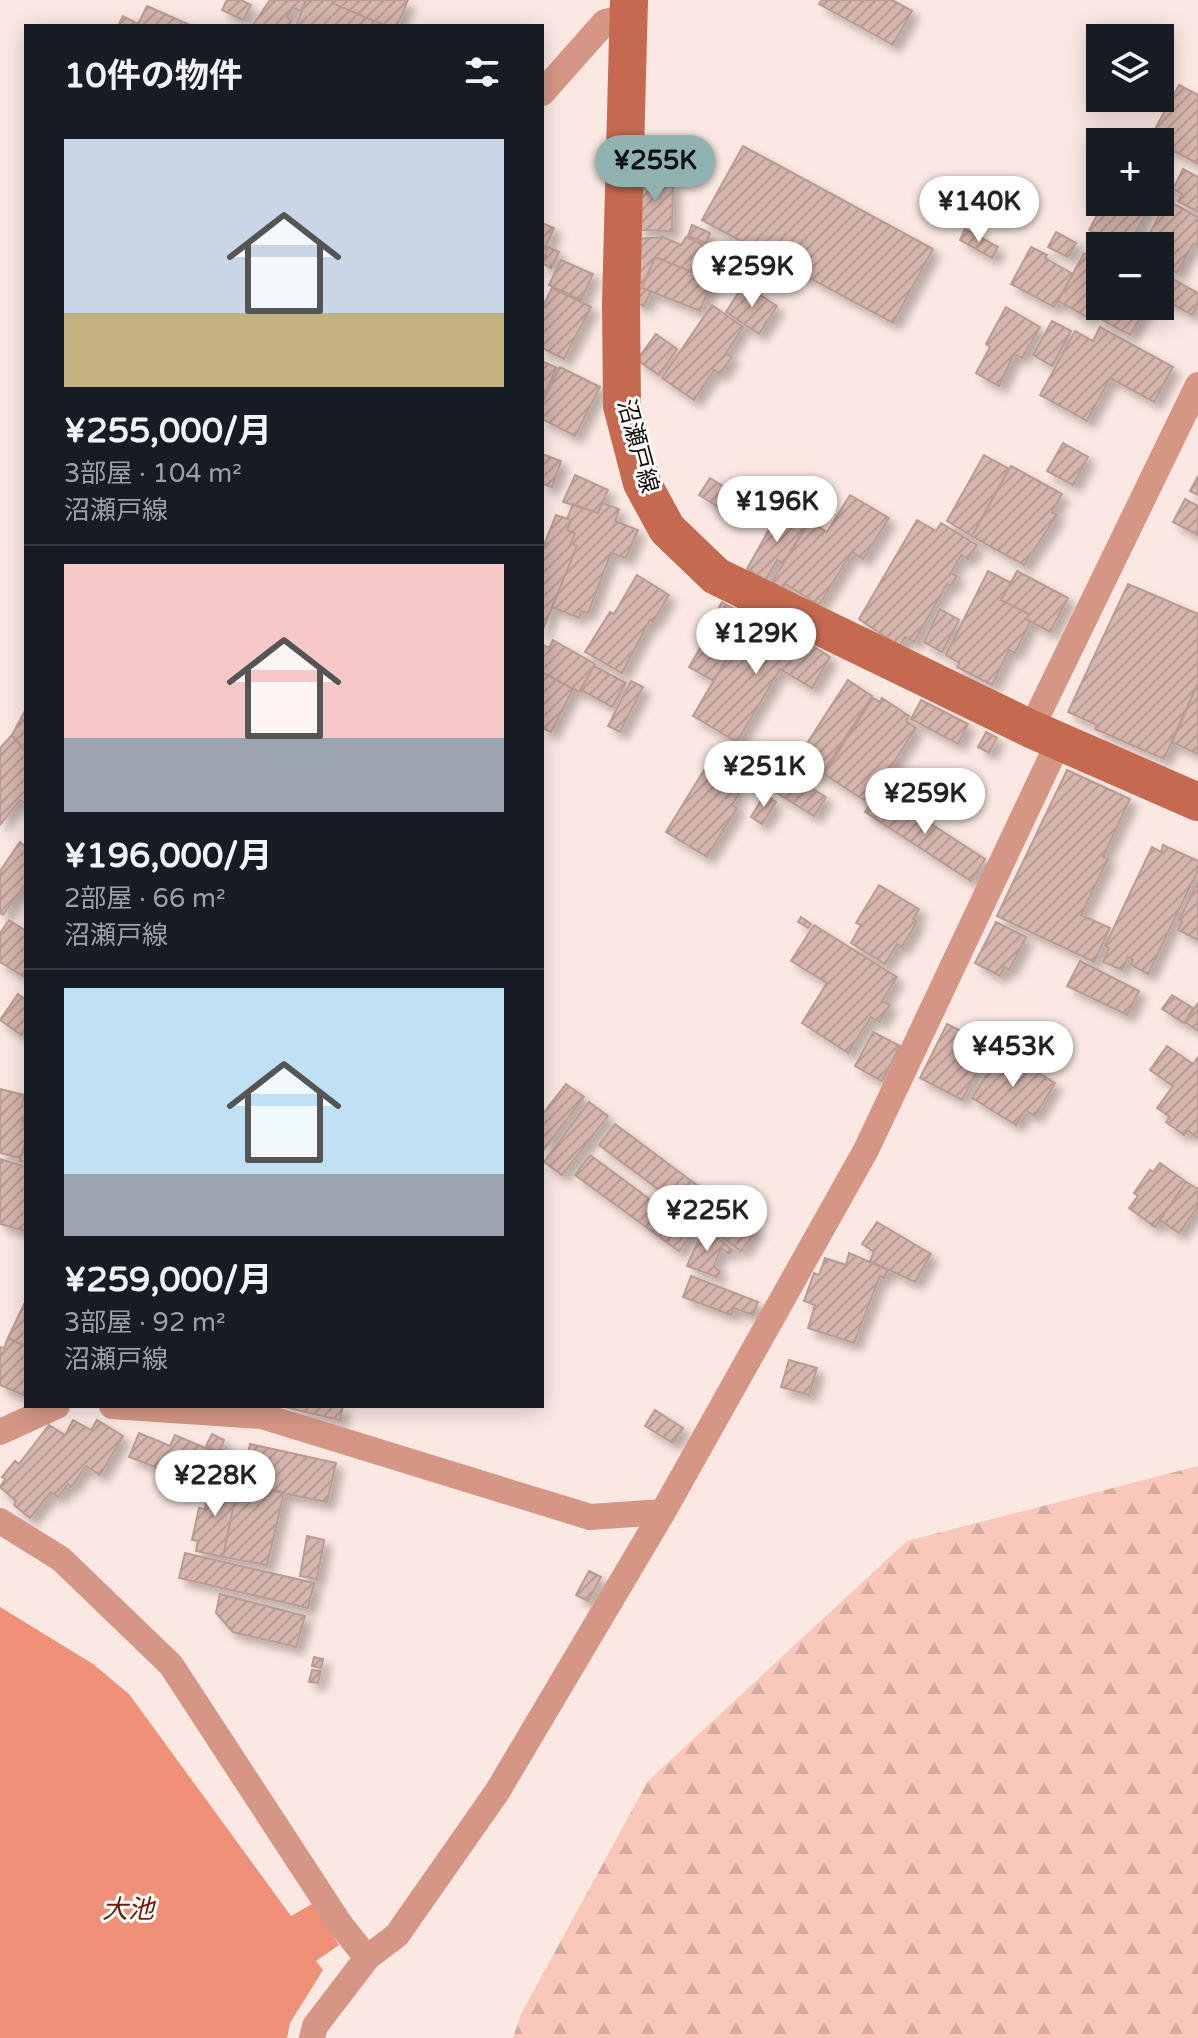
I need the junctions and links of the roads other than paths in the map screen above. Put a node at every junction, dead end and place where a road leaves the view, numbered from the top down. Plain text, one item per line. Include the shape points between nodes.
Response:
1 (629, 8) edge
2 (544, 91) edge
3 (1198, 385) edge
4 (1045, 735) junction
5 (1198, 802) edge
6 (53, 1408) edge
7 (142, 1408) edge
8 (0, 1432) edge
9 (663, 1512) junction
10 (0, 1521) edge
11 (367, 1958) junction
12 (312, 2038) edge

1 - 2 street via 605,22
1 - 4 main road, 沼瀬戸線 via 622,406 642,483 667,529 716,576
3 - 4 street
4 - 5 main road, 沼瀬戸線
4 - 9 street via 866,1150
6 - 8 street
7 - 9 street via 262,1416 590,1517
9 - 11 street via 497,1792 397,1935
10 - 11 street via 61,1559 171,1665
11 - 12 street via 315,2026

